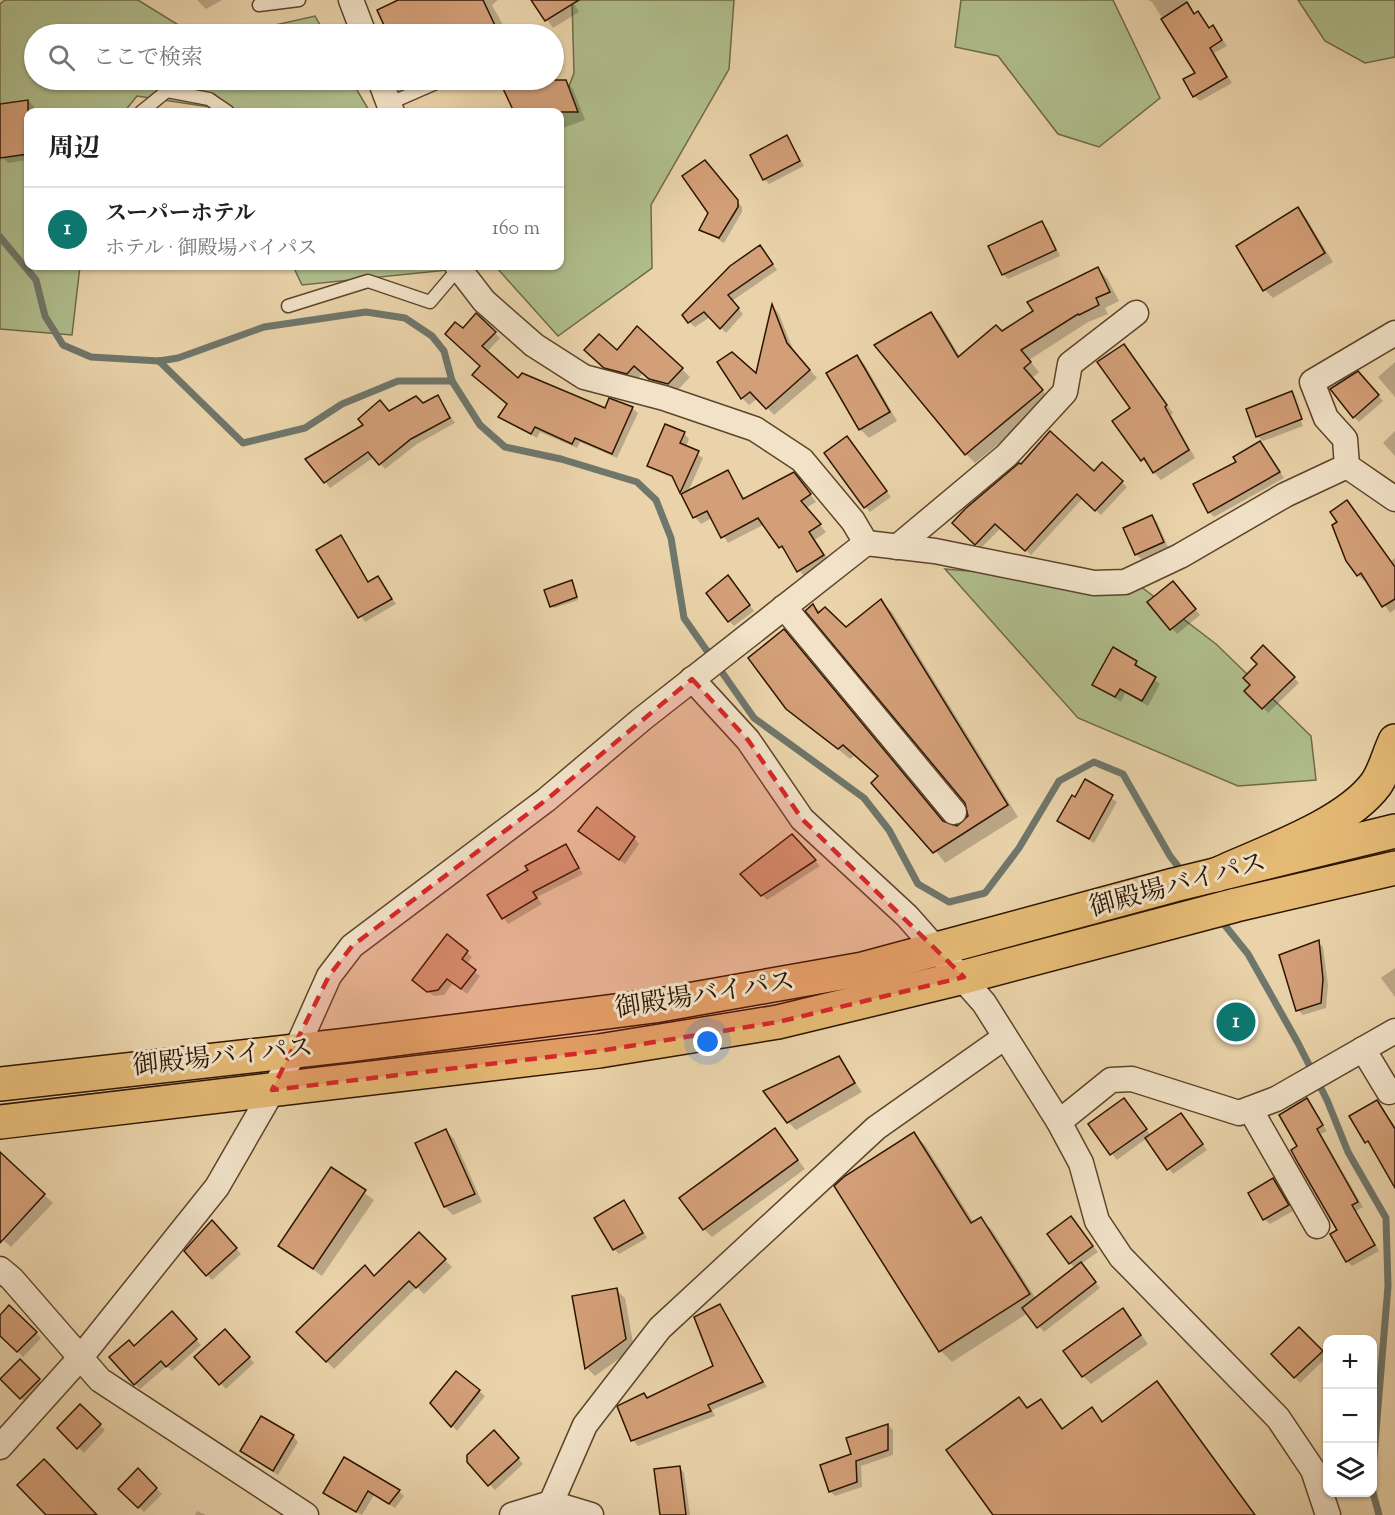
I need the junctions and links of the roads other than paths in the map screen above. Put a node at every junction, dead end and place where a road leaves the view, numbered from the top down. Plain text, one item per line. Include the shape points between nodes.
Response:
1 (299, 0) edge
2 (351, 0) edge
3 (260, 6) dead end
4 (360, 24) edge
5 (384, 90) edge
6 (424, 90) edge
7 (146, 108) edge
8 (222, 108) edge
9 (390, 108) edge
10 (456, 270) edge
11 (460, 270) edge
12 (288, 306) dead end
13 (1136, 313) dead end
14 (1395, 333) edge
15 (1347, 466) junction
16 (1395, 499) edge
17 (866, 543) junction
18 (897, 547) junction
19 (784, 607) junction
20 (692, 679) junction
21 (1395, 741) edge
22 (954, 812) dead end
23 (1395, 831) edge
24 (1395, 868) edge
25 (1216, 875) junction
26 (938, 950) junction
27 (964, 977) junction
28 (1395, 1030) edge
29 (1005, 1037) junction
30 (1363, 1049) junction
31 (296, 1050) junction
32 (0, 1084) edge
33 (272, 1090) junction
34 (1389, 1092) dead end
35 (1250, 1109) junction
36 (0, 1122) edge
37 (1059, 1122) junction
38 (1317, 1226) dead end
39 (0, 1269) edge
40 (81, 1357) junction
41 (0, 1447) edge
42 (551, 1503) junction
43 (305, 1515) edge
44 (512, 1515) edge
45 (591, 1515) edge
46 (1328, 1515) edge

1 - 3 lane
2 - 4 street
5 - 9 street
6 - 9 lane
7 - 8 lane via 167,92 209,99
10 - 12 lane via 430,302 368,281
11 - 17 street via 484,301 534,345 584,377 664,398 755,429 802,460 853,521
13 - 18 street via 1070,364 1065,392 1007,455
14 - 15 street via 1312,382 1326,417 1346,439
15 - 16 street
15 - 18 street via 1285,495 1180,556 1125,582 1094,583 935,550
17 - 18 street
17 - 19 street
19 - 20 street
19 - 22 street
20 - 26 street via 748,740 802,819
20 - 31 street via 546,800 352,946 329,976
21 - 25 highway via 1382,774 1352,808
23 - 25 highway, 御殿場バイパス
24 - 27 highway, 御殿場バイパス via 1196,915
25 - 26 highway, 御殿場バイパス
26 - 27 street
26 - 31 highway, 御殿場バイパス via 882,966 654,1006
27 - 29 street
27 - 33 highway, 御殿場バイパス via 745,1028 598,1051
28 - 30 street
29 - 37 street
29 - 42 street via 876,1128 660,1328 585,1425
30 - 34 street
30 - 35 street via 1276,1099
31 - 32 highway, 御殿場バイパス
31 - 33 street
33 - 36 highway, 御殿場バイパス
33 - 40 street via 217,1187
35 - 37 street via 1239,1113 1132,1079 1111,1080
35 - 38 street
37 - 46 street via 1081,1163 1097,1221 1121,1257 1278,1418 1313,1470
39 - 40 street
40 - 41 street
40 - 43 street via 100,1380
42 - 44 street
42 - 45 street

